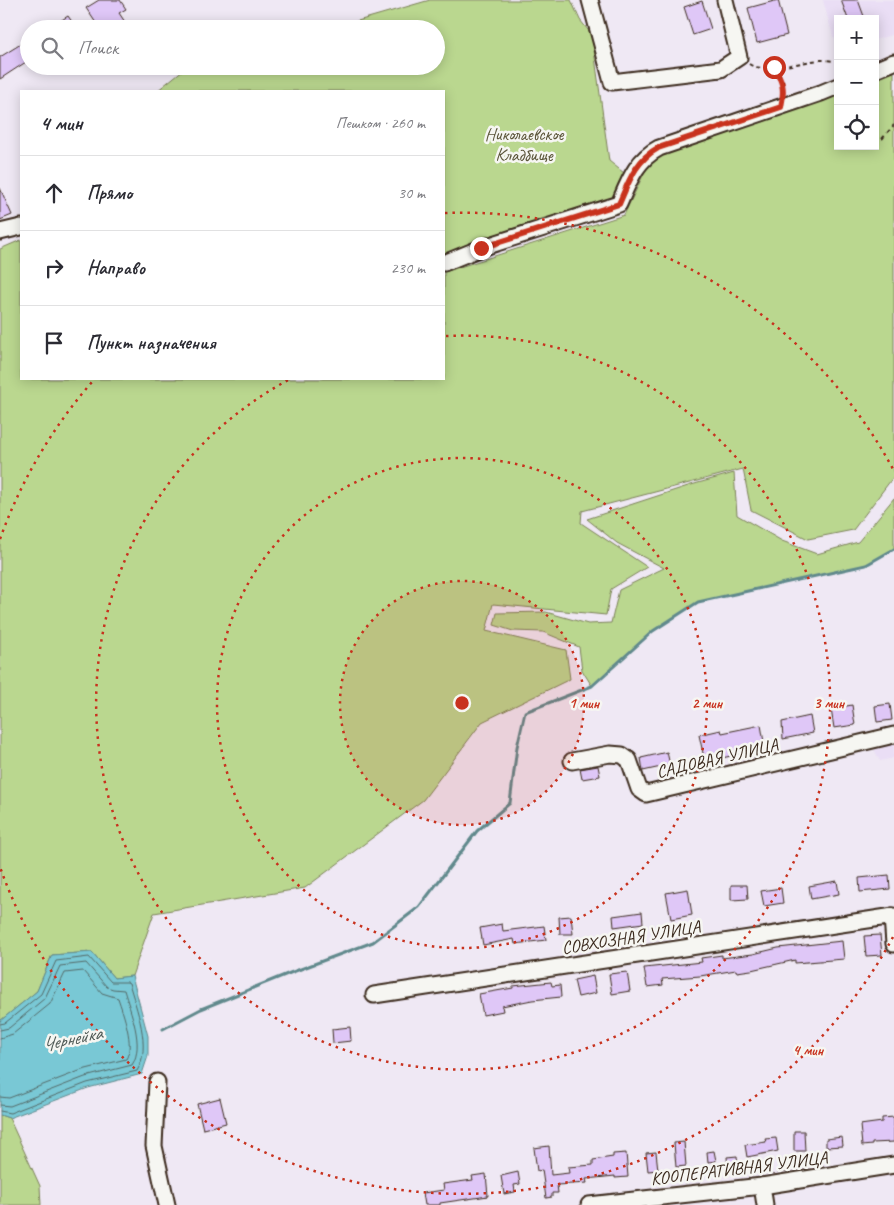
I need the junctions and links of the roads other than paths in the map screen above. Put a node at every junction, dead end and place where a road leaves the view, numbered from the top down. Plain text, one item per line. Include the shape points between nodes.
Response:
1 (590, 0) edge
2 (725, 0) edge
3 (894, 62) edge
4 (879, 68) edge
5 (834, 87) edge
6 (20, 227) edge
7 (0, 232) edge
8 (445, 263) edge
9 (894, 735) edge
10 (572, 761) dead end
11 (893, 916) edge
12 (894, 944) edge
13 (374, 995) dead end
14 (157, 1082) dead end
15 (894, 1165) edge
16 (762, 1186) junction
17 (168, 1205) edge
18 (589, 1205) edge
19 (765, 1205) edge

1 - 2 street via 612,82 721,69 739,57
3 - 4 street
5 - 8 street via 658,148 647,154 630,177 619,204
6 - 7 street
9 - 10 street, САДОВАЯ УЛИЦА via 646,794 639,789 629,760 622,754
11 - 12 street
11 - 13 street, СОВХОЗНАЯ УЛИЦА
14 - 17 street via 154,1146
15 - 16 street, КООПЕРАТИВНАЯ УЛИЦА
16 - 18 street, КООПЕРАТИВНАЯ УЛИЦА
16 - 19 street

